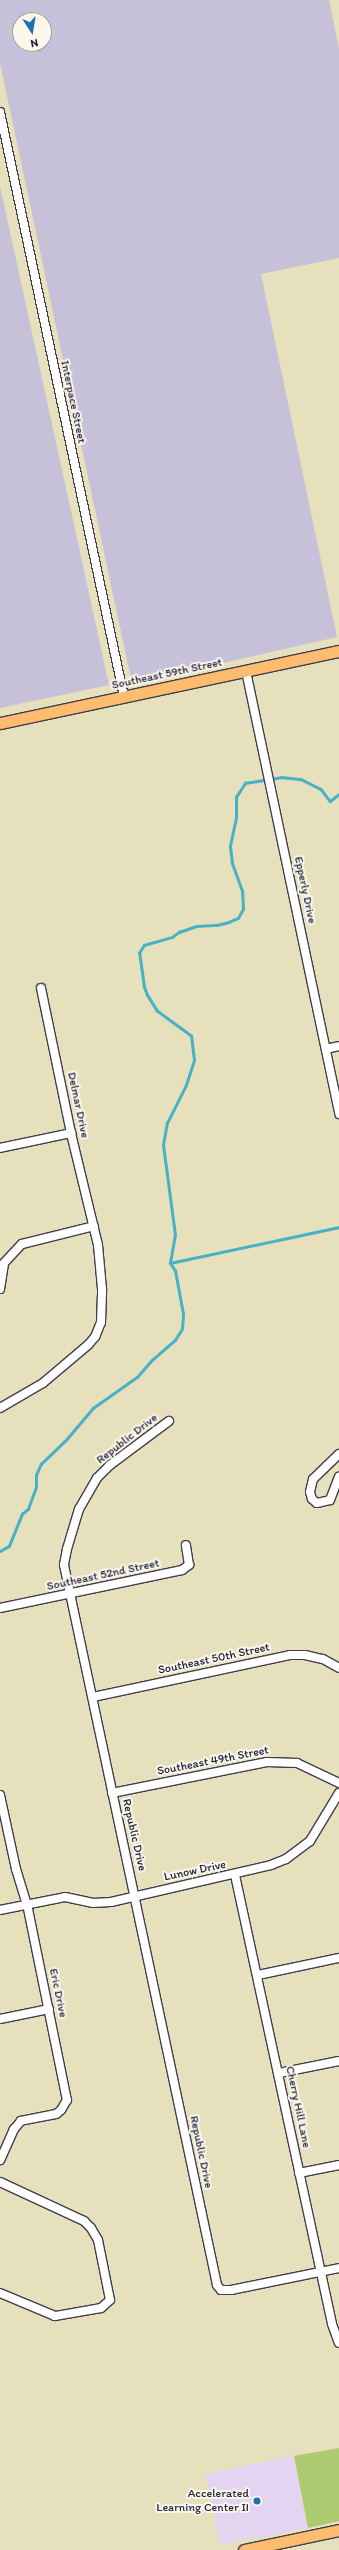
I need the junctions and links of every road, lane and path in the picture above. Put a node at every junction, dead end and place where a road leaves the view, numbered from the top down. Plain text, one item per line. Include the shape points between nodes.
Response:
1 (0, 112) edge
2 (339, 651) edge
3 (246, 671) junction
4 (124, 697) junction
5 (0, 723) edge
6 (41, 988) dead end
7 (339, 1046) edge
8 (326, 1049) junction
9 (339, 1114) edge
10 (71, 1133) junction
11 (0, 1148) edge
12 (94, 1226) junction
13 (0, 1289) edge
14 (0, 1408) edge
15 (169, 1421) dead end
16 (339, 1454) edge
17 (339, 1477) edge
18 (186, 1545) dead end
19 (71, 1594) junction
20 (0, 1608) edge
21 (339, 1668) edge
22 (93, 1697) junction
23 (339, 1783) edge
24 (112, 1793) junction
25 (339, 1793) edge
26 (0, 1795) edge
27 (236, 1875) junction
28 (136, 1896) junction
29 (27, 1904) junction
30 (0, 1910) edge
31 (339, 1958) edge
32 (258, 1975) junction
33 (49, 2009) junction
34 (0, 2019) edge
35 (339, 2061) edge
36 (279, 2073) junction
37 (0, 2160) edge
38 (339, 2165) edge
39 (299, 2173) junction
40 (0, 2182) edge
41 (339, 2268) edge
42 (320, 2272) junction
43 (0, 2293) edge
44 (339, 2343) edge
45 (339, 2530) edge
46 (244, 2550) edge

1 - 4 street, Interpace Street
2 - 3 main road, Southeast 59th Street
3 - 4 main road, Southeast 59th Street
3 - 8 street, Epperly Drive
4 - 5 main road, Southeast 59th Street
6 - 10 street, Delmar Drive
7 - 8 street
8 - 9 street, Epperly Drive
10 - 11 street
10 - 12 street, Delmar Drive
12 - 13 street via 22,1244 4,1263
12 - 14 street, Delmar Drive via 102,1289 100,1322 95,1337 43,1383
15 - 19 street, Republic Drive via 110,1465 88,1493 79,1510 64,1565
16 - 17 street via 313,1479 310,1492 312,1499 317,1503 330,1500
18 - 19 street, Southeast 52nd Street via 189,1565 182,1570
19 - 20 street, Southeast 52nd Street
19 - 22 street, Republic Drive
21 - 22 street, Southeast 50th Street via 323,1659 290,1655
22 - 24 street, Republic Drive
23 - 24 street, Southeast 49th Street via 297,1763 274,1762
24 - 28 street, Republic Drive
25 - 27 street, Lunow Drive via 310,1841 298,1851 271,1865
26 - 29 street, Eric Drive via 16,1869
27 - 28 street, Lunow Drive
27 - 32 street, Cherry Hill Lane
28 - 29 street, Lunow Drive via 100,1903 65,1897
28 - 42 street, Republic Drive via 216,2280 221,2290 231,2290
29 - 30 street, Lunow Drive
29 - 33 street, Eric Drive
31 - 32 street
32 - 36 street, Cherry Hill Lane
33 - 34 street
33 - 37 street, Eric Drive via 67,2100 56,2114 20,2121
35 - 36 street
36 - 39 street, Cherry Hill Lane
38 - 39 street
39 - 42 street, Cherry Hill Lane
40 - 43 street via 84,2221 92,2228 98,2240 110,2295 108,2303 101,2308 55,2316
41 - 42 street
42 - 44 street, Cherry Hill Lane
45 - 46 main road

